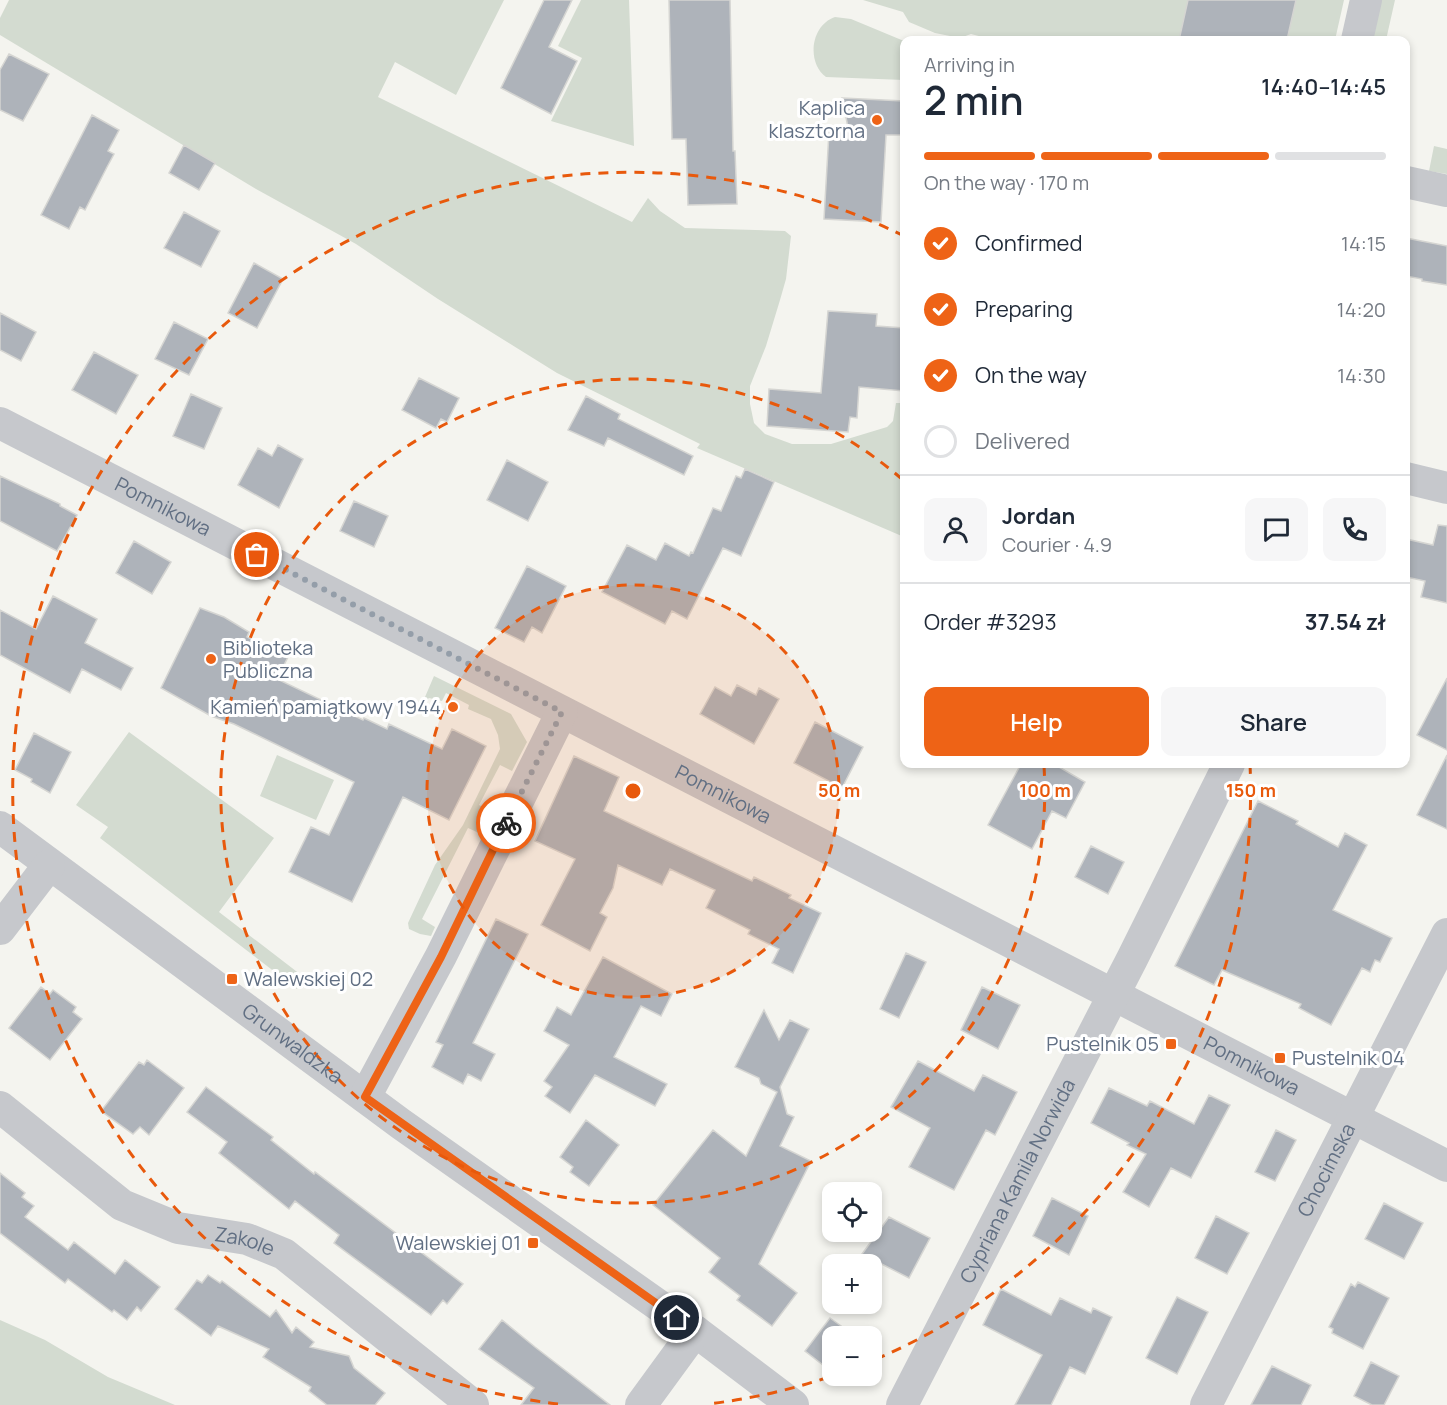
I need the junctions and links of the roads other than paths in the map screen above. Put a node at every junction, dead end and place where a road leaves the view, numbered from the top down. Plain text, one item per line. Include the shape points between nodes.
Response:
1 (1366, 0) edge
2 (1359, 36) edge
3 (1410, 183) edge
4 (1447, 191) edge
5 (0, 423) edge
6 (1410, 479) edge
7 (1447, 488) edge
8 (562, 712) junction
9 (1227, 768) edge
10 (0, 827) edge
11 (49, 865) junction
12 (0, 929) edge
13 (1447, 934) edge
14 (1113, 995) junction
15 (365, 1097) junction
16 (0, 1107) edge
17 (1354, 1118) junction
18 (1447, 1166) edge
19 (695, 1331) junction
20 (473, 1405) edge
21 (641, 1405) edge
22 (793, 1405) edge
23 (902, 1405) edge
24 (1206, 1405) edge

1 - 2 street
3 - 4 street
5 - 8 street, Pomnikowa
6 - 7 street
8 - 14 street, Pomnikowa
8 - 15 street via 441,957
9 - 14 street, Cypriana Kamila Norwida
10 - 11 street, Grunwaldzka
11 - 12 street
11 - 15 street, Grunwaldzka
13 - 17 street, Chocimska
14 - 17 street, Pomnikowa
14 - 23 street, Cypriana Kamila Norwida
15 - 19 street, Grunwaldzka
16 - 20 street, Zakole via 122,1205 178,1228 248,1239 284,1254
17 - 18 street, Pomnikowa
17 - 24 street, Chocimska
19 - 21 street
19 - 22 street, Grunwaldzka

